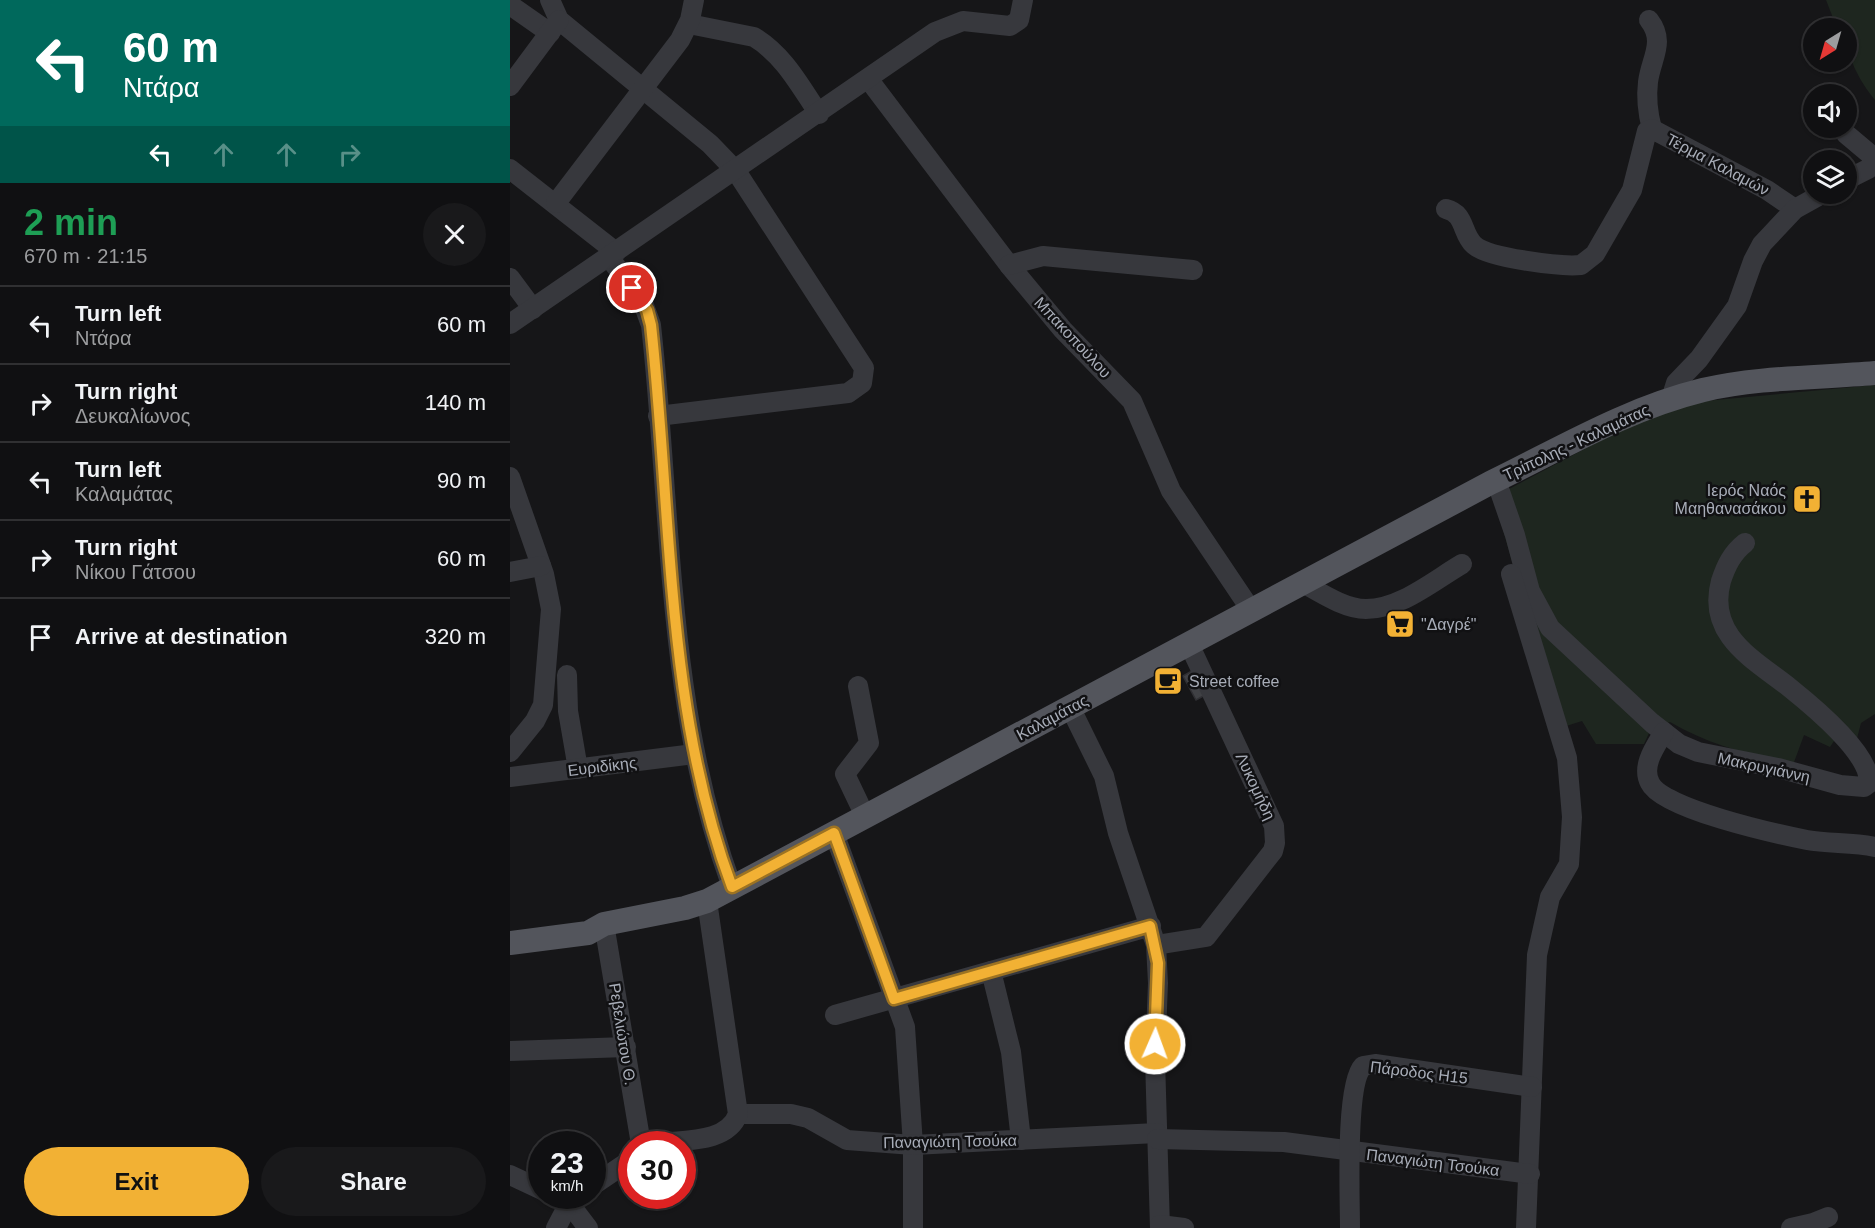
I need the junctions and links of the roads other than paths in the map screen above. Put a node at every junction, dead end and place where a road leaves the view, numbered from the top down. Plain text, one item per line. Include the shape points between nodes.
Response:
1 (550, 0) edge
2 (694, 0) edge
3 (1023, 0) edge
4 (510, 5) edge
5 (1649, 20) dead end
6 (689, 24) junction
7 (554, 27) junction
8 (869, 80) junction
9 (510, 86) edge
10 (642, 89) junction
11 (819, 114) junction
12 (1652, 129) junction
13 (1851, 138) edge
14 (510, 169) edge
15 (736, 171) junction
16 (1857, 174) edge
17 (556, 203) junction
18 (1804, 204) edge
19 (1446, 209) dead end
20 (1795, 209) junction
21 (613, 254) junction
22 (1009, 265) junction
23 (1193, 270) dead end
24 (510, 278) edge
25 (533, 309) junction
26 (510, 324) edge
27 (1875, 373) edge
28 (1671, 399) junction
29 (658, 416) junction
30 (510, 477) edge
31 (1490, 483) junction
32 (1745, 543) dead end
33 (1461, 564) dead end
34 (541, 566) junction
35 (510, 572) edge
36 (1303, 583) junction
37 (1251, 610) junction
38 (1189, 644) junction
39 (567, 675) dead end
40 (858, 686) dead end
41 (1070, 707) junction
42 (1664, 732) junction
43 (510, 752) edge
44 (694, 754) junction
45 (578, 769) junction
46 (1872, 773) edge
47 (510, 777) edge
48 (866, 816) junction
49 (834, 833) junction
50 (1875, 847) edge
51 (732, 887) junction
52 (707, 901) junction
53 (604, 924) junction
54 (510, 930) edge
55 (1153, 936) junction
56 (510, 943) edge
57 (991, 971) junction
58 (894, 999) junction
59 (835, 1015) dead end
60 (626, 1047) junction
61 (510, 1051) edge
62 (1532, 1087) junction
63 (738, 1114) junction
64 (639, 1131) edge
65 (1157, 1136) junction
66 (696, 1137) edge
67 (1022, 1140) junction
68 (913, 1145) junction
69 (1350, 1152) junction
70 (1530, 1174) junction
71 (510, 1175) edge
72 (528, 1183) edge
73 (563, 1209) edge
74 (575, 1209) edge
75 (1828, 1217) dead end
76 (1160, 1226) edge
77 (556, 1228) edge
78 (588, 1228) edge
79 (913, 1228) edge
80 (1184, 1228) edge
81 (1350, 1228) edge
82 (1526, 1228) edge
83 (1791, 1228) edge

1 - 7 street
2 - 6 street
3 - 8 street via 1016,23 1010,26 957,22 935,32
4 - 7 street
5 - 12 street via 1658,41 1648,86
6 - 10 street
6 - 11 street via 762,42 791,71
7 - 9 street
7 - 10 street
8 - 11 street
8 - 22 street, Μπακοπούλου
10 - 15 street via 710,144
10 - 17 street
11 - 15 street
12 - 19 street, Τέρμα Καλαμών via 1647,131 1632,190 1595,254 1581,265 1482,250 1471,242 1461,217
12 - 20 street, Τέρμα Καλαμών
13 - 16 street via 1874,162
14 - 17 street
15 - 21 street
15 - 29 street via 865,375 856,389 848,393
17 - 21 street
18 - 20 street
20 - 28 street via 1762,244 1737,306 1699,359 1676,383
21 - 25 street
21 - 29 street via 649,316
22 - 23 street via 1043,256
22 - 37 street, Μπακοπούλου via 1070,337 1132,401 1171,491
24 - 25 street
25 - 26 street
27 - 28 main road, Τρίπολης - Καλαμάτας via 1750,383
28 - 31 main road, Τρίπολης - Καλαμάτας via 1584,435
29 - 44 street via 683,688
30 - 34 street
31 - 36 main road, Καλαμάτας
31 - 42 street, Μακρυγιάννη via 1515,535 1530,591 1550,628
31 - 62 street via 1567,758 1571,789 1569,864 1550,897 1537,955
32 - 46 street, Μακρυγιάννη via 1731,558 1720,587 1719,613 1729,636 1746,656 1790,688 1850,741
33 - 36 street via 1390,606 1365,609 1344,604
34 - 35 street
34 - 43 street via 551,609 544,699 535,721
36 - 37 main road, Καλαμάτας
37 - 38 main road, Καλαμάτας
38 - 41 main road, Καλαμάτας
38 - 55 street, Λυκομήδη via 1274,826 1275,843 1264,864 1206,937
39 - 45 street via 568,711
40 - 48 street via 869,743 845,774
41 - 48 main road, Καλαμάτας
41 - 55 street via 1104,776 1123,850
42 - 46 street, Μακρυγιάννη via 1698,752 1840,785 1863,787
42 - 50 street via 1647,767 1649,782 1666,798 1694,811 1806,840
44 - 45 street, Ευριδίκης
44 - 51 street
45 - 47 street, Ευριδίκης
48 - 49 main road, Καλαμάτας
49 - 51 main road, Καλαμάτας
49 - 58 street
51 - 52 main road, Καλαμάτας
52 - 53 main road, Καλαμάτας
52 - 63 street
53 - 54 main road, Καλαμάτας via 586,920
53 - 56 main road, Καλαμάτας via 588,933
53 - 60 street, Ρεβελιώτου Θ.
55 - 57 street, Λυκομήδη
55 - 65 street via 1158,983
57 - 58 street, Λυκομήδη
57 - 67 street via 1011,1052
58 - 59 street, Λυκομήδη
58 - 68 street via 905,1027
60 - 61 street
60 - 64 street, Ρεβελιώτου Θ.
62 - 69 street, Πάροδος Η15 via 1367,1063 1355,1080
62 - 70 street
63 - 66 street via 732,1126 722,1133
63 - 68 street, Παναγιώτη Τσούκα via 791,1114 808,1118 847,1140
65 - 67 street, Παναγιώτη Τσούκα
65 - 69 street, Παναγιώτη Τσούκα via 1284,1142
65 - 76 street
67 - 68 street, Παναγιώτη Τσούκα
68 - 79 street
69 - 70 street, Παναγιώτη Τσούκα
69 - 81 street, Πάροδος Η15
70 - 82 street
71 - 72 street
73 - 77 street
74 - 78 street
75 - 83 street
76 - 80 street

